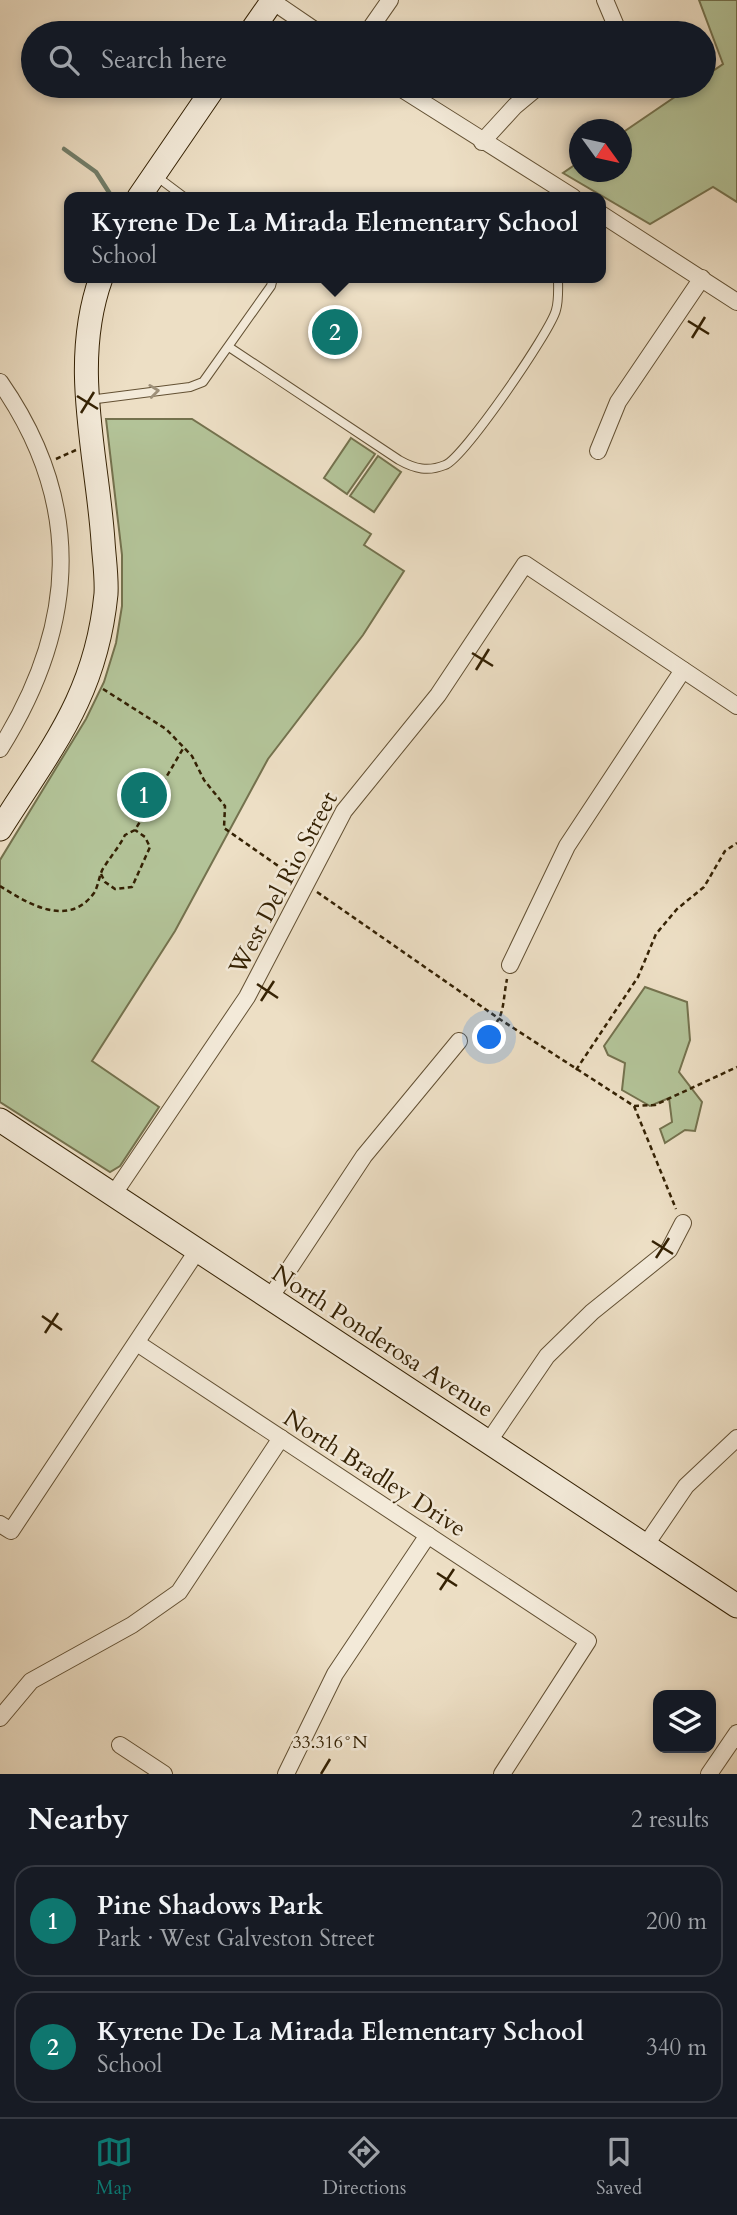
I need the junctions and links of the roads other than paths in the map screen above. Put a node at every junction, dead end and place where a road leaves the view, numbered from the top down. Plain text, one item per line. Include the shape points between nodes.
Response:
1 (390, 0) edge
2 (605, 0) edge
3 (272, 1) edge
4 (258, 21) edge
5 (301, 21) edge
6 (375, 21) edge
7 (614, 21) edge
8 (207, 98) edge
9 (415, 98) edge
10 (525, 98) edge
11 (482, 142) junction
12 (154, 175) junction
13 (142, 192) edge
14 (177, 192) edge
15 (565, 192) edge
16 (606, 217) edge
17 (702, 278) junction
18 (100, 283) edge
19 (270, 283) edge
20 (558, 283) edge
21 (737, 302) edge
22 (229, 347) junction
23 (0, 382) edge
24 (86, 400) junction
25 (598, 451) dead end
26 (683, 670) junction
27 (737, 706) edge
28 (0, 750) edge
29 (0, 829) edge
30 (510, 965) road end
31 (459, 1041) road end
32 (0, 1119) edge
33 (113, 1195) junction
34 (683, 1223) road end
35 (197, 1251) junction
36 (270, 1298) junction
37 (137, 1343) junction
38 (281, 1438) junction
39 (489, 1441) junction
40 (736, 1442) edge
41 (6, 1528) edge
42 (428, 1535) junction
43 (645, 1546) junction
44 (737, 1606) edge
45 (0, 1718) edge
46 (737, 1733) edge
47 (120, 1745) dead end
48 (164, 1774) edge
49 (286, 1774) edge
50 (502, 1774) edge
51 (709, 1774) edge

1 - 6 street
2 - 7 street
3 - 4 street
3 - 5 street
8 - 12 street
9 - 11 street
10 - 11 street
11 - 15 street
12 - 13 street
12 - 14 lane
16 - 17 street
17 - 21 street
17 - 25 street via 618,402
18 - 24 street via 89,331
19 - 22 lane
20 - 22 lane via 556,312 486,421 460,455 447,465 432,468 414,468 400,460
24 -> 22 lane via 202,382
23 - 28 street via 26,423 44,464 61,551 57,612 38,680
24 - 29 street via 106,592 89,680 69,722
26 - 27 street
26 - 30 street via 573,835
26 - 33 street, West Del Rio Street via 525,564 438,695 344,811 247,997
31 - 36 street via 364,1156
32 - 33 street, North Ponderosa Avenue
33 - 35 street, North Ponderosa Avenue
34 - 39 street via 670,1251 592,1312 547,1356
35 - 36 street, North Ponderosa Avenue
35 - 37 street
36 - 39 street, North Ponderosa Avenue
37 - 38 street, North Bradley Drive
37 - 41 street
38 - 42 street, North Bradley Drive
38 - 45 street via 179,1592 132,1625 31,1681
39 - 43 street, North Ponderosa Avenue
40 - 43 street via 686,1486
42 - 49 street via 335,1674
42 - 50 street, North Bradley Drive via 588,1641
43 - 44 street, North Ponderosa Avenue
46 - 51 street
47 - 48 street

